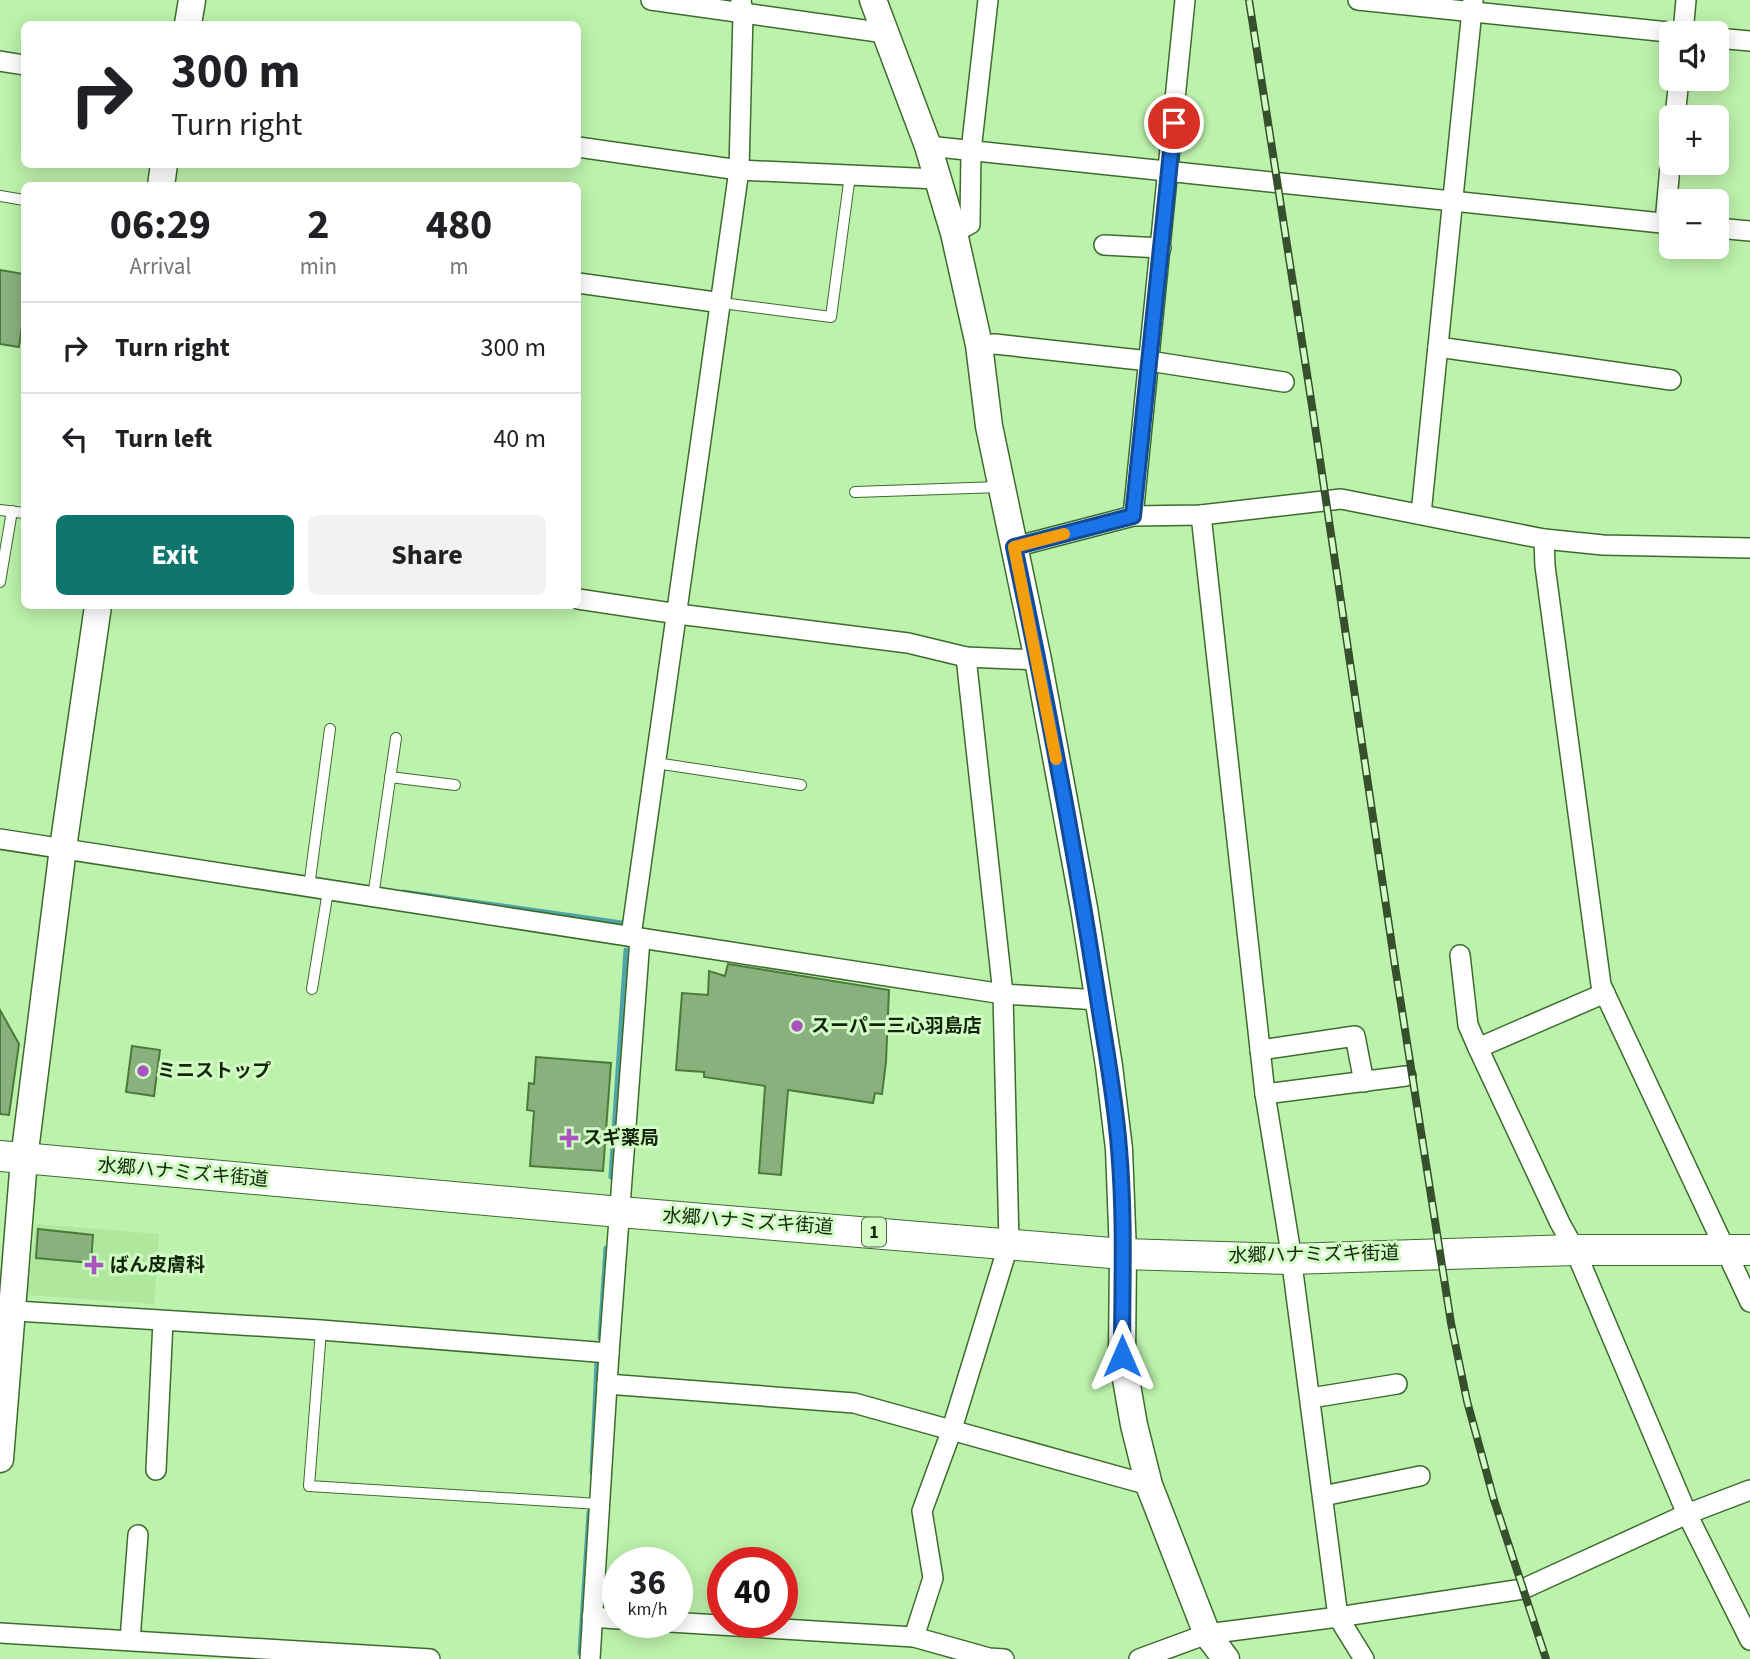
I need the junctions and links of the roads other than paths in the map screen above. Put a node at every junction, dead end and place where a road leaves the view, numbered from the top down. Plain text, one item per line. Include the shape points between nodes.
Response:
1 (192, 0) edge
2 (652, 0) edge
3 (873, 0) edge
4 (988, 0) edge
5 (1185, 0) edge
6 (1358, 0) edge
7 (1686, 0) edge
8 (1472, 5) edge
9 (742, 7) edge
10 (188, 21) edge
11 (1682, 21) edge
12 (1659, 30) edge
13 (885, 33) junction
14 (1729, 39) edge
15 (1750, 41) edge
16 (0, 61) edge
17 (21, 64) edge
18 (928, 146) junction
19 (581, 147) edge
20 (971, 151) junction
21 (740, 170) junction
22 (1169, 172) junction
23 (850, 175) junction
24 (937, 179) junction
25 (0, 196) edge
26 (21, 200) edge
27 (1452, 201) junction
28 (1659, 223) edge
29 (1729, 229) edge
30 (1750, 231) edge
31 (954, 233) junction
32 (1104, 245) dead end
33 (1161, 248) junction
34 (581, 284) edge
35 (722, 303) junction
36 (979, 345) junction
37 (1438, 348) junction
38 (1149, 361) junction
39 (1671, 380) dead end
40 (1284, 382) dead end
41 (1001, 487) junction
42 (855, 492) dead end
43 (0, 510) edge
44 (12, 512) junction
45 (21, 513) edge
46 (1421, 514) junction
47 (1202, 515) junction
48 (1133, 516) junction
49 (1544, 539) junction
50 (1014, 547) junction
51 (1750, 548) edge
52 (0, 582) edge
53 (581, 599) edge
54 (98, 609) edge
55 (678, 614) junction
56 (967, 657) junction
57 (1038, 660) junction
58 (330, 729) dead end
59 (396, 738) dead end
60 (656, 763) junction
61 (390, 776) junction
62 (455, 785) dead end
63 (801, 785) dead end
64 (0, 839) edge
65 (63, 848) junction
66 (318, 890) junction
67 (373, 898) junction
68 (636, 938) junction
69 (1460, 956) dead end
70 (312, 989) dead end
71 (1605, 993) junction
72 (1003, 994) junction
73 (1098, 1000) junction
74 (1478, 1048) junction
75 (1260, 1050) junction
76 (1406, 1076) dead end
77 (1364, 1082) junction
78 (1265, 1094) junction
79 (12, 1158) edge
80 (620, 1212) junction
81 (1009, 1243) junction
82 (1575, 1250) junction
83 (1737, 1251) edge
84 (1123, 1254) junction
85 (1290, 1259) junction
86 (1750, 1302) edge
87 (6, 1311) edge
88 (163, 1321) junction
89 (321, 1330) junction
90 (609, 1353) junction
91 (607, 1384) junction
92 (1397, 1384) dead end
93 (1311, 1398) junction
94 (951, 1432) junction
95 (0, 1459) edge
96 (156, 1470) dead end
97 (1420, 1476) dead end
98 (1149, 1485) junction
99 (1750, 1490) edge
100 (1323, 1496) junction
101 (599, 1504) junction
102 (1686, 1514) junction
103 (138, 1535) dead end
104 (592, 1617) junction
105 (1338, 1617) junction
106 (602, 1618) edge
107 (693, 1623) edge
108 (0, 1633) edge
109 (1207, 1634) junction
110 (914, 1637) junction
111 (130, 1640) junction
112 (1750, 1640) edge
113 (430, 1659) edge
114 (590, 1659) edge
115 (994, 1659) edge
116 (1139, 1659) edge
117 (1226, 1659) edge
118 (1364, 1659) edge

1 - 10 street
2 - 9 street
3 - 13 street
4 - 20 street
5 - 22 street
6 - 8 street
7 - 11 street
8 - 12 street
8 - 27 street
9 - 13 street
9 - 21 street
13 - 18 street
14 - 15 street
16 - 17 street
18 - 20 street
18 - 24 street
19 - 21 street
20 - 22 street
20 - 31 street via 970,223
21 - 23 street
21 - 35 street
22 - 27 street
22 - 33 street
23 - 24 street
23 - 35 lane via 831,317
24 - 31 street
25 - 26 lane
27 - 28 street
27 - 37 street
29 - 30 street
31 - 36 street
32 - 33 street
33 - 38 street
34 - 35 street
35 - 55 street
36 - 38 street
36 - 41 street
37 - 39 street
37 - 46 street
38 - 40 street
38 - 48 street
41 - 42 lane
41 - 50 street
43 - 44 lane
44 - 45 lane
44 - 52 lane
46 - 47 street via 1341,499
46 - 49 street
47 - 48 street
47 - 75 street
48 - 50 street
49 - 51 street
49 - 71 street via 1587,891
50 - 57 street
53 - 55 street
54 - 65 street
55 - 56 street via 908,643
55 - 60 street
56 - 57 street
56 - 72 street
57 - 73 street
58 - 66 lane
59 - 61 lane
60 - 63 lane
60 - 68 street
61 - 62 lane
61 - 67 lane
64 - 65 street
65 - 66 street
65 - 79 street
66 - 67 street
66 - 70 lane
67 - 68 street
68 - 72 street
68 - 80 street
69 - 74 street via 1468,1025
71 - 74 street
71 - 83 street
72 - 73 street
72 - 81 street
73 - 84 street via 1119,1149
74 - 82 street
75 - 77 street via 1355,1036
75 - 78 street
76 - 77 street
77 - 78 street
78 - 85 street
79 - 80 main road, 水郷ハナミズキ街道 / 1
79 - 87 street
80 - 81 main road, 水郷ハナミズキ街道 / 1
80 - 90 street
81 - 84 main road, 水郷ハナミズキ街道 / 1
81 - 94 street
82 - 83 main road, 水郷ハナミズキ街道 / 1
82 - 85 main road, 水郷ハナミズキ街道 / 1
82 - 102 street
83 - 86 street
84 - 85 main road, 水郷ハナミズキ街道 / 1
84 - 98 street via 1122,1356
85 - 93 street
87 - 88 street
87 - 95 street
88 - 89 street
88 - 96 street
89 - 90 street
89 - 101 lane via 309,1486
90 - 91 street
91 - 94 street via 854,1403
91 - 101 street
92 - 93 street
93 - 100 street
94 - 98 street
94 - 110 street via 922,1511 933,1578
97 - 100 street
98 - 109 street
99 - 102 street
100 - 105 street
101 - 104 street
102 - 105 street via 1523,1589
102 - 112 street
103 - 111 street
104 - 106 street
104 - 114 street
105 - 109 street
105 - 118 street
107 - 110 street
108 - 111 street
109 - 116 street
109 - 117 street
110 - 115 street
111 - 113 street

